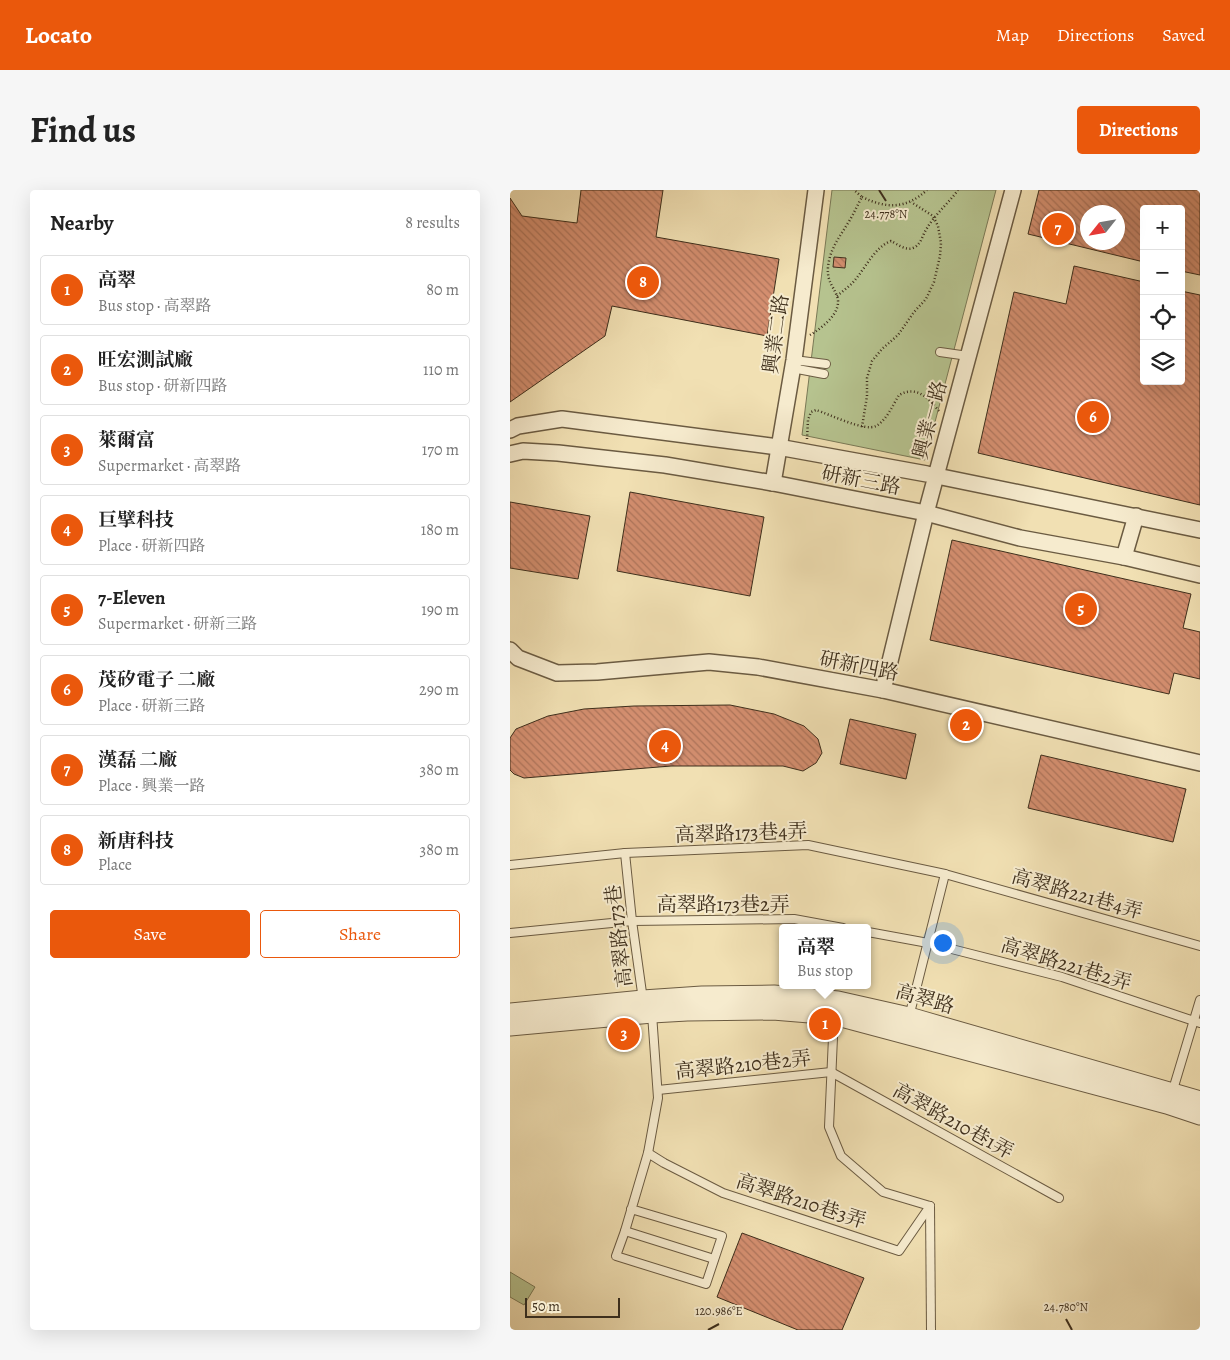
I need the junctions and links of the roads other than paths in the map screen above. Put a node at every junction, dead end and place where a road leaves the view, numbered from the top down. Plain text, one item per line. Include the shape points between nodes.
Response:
1 (816, 190) edge
2 (1013, 190) edge
3 (940, 352) dead end
4 (968, 356) junction
5 (793, 364) junction
6 (826, 364) dead end
7 (824, 374) dead end
8 (510, 430) edge
9 (778, 447) junction
10 (510, 454) edge
11 (936, 476) junction
12 (773, 483) junction
13 (926, 513) junction
14 (1136, 516) junction
15 (1200, 530) edge
16 (1124, 557) junction
17 (1200, 575) edge
18 (510, 650) edge
19 (883, 690) junction
20 (1200, 762) edge
21 (626, 853) junction
22 (510, 865) edge
23 (945, 874) junction
24 (632, 921) junction
25 (821, 924) edge
26 (510, 933) edge
27 (871, 933) edge
28 (928, 943) junction
29 (1200, 946) edge
30 (1200, 1000) edge
31 (647, 1006) junction
32 (836, 1008) junction
33 (510, 1013) edge
34 (1197, 1022) edge
35 (907, 1025) junction
36 (510, 1026) edge
37 (831, 1072) junction
38 (658, 1090) junction
39 (1170, 1098) junction
40 (1200, 1101) edge
41 (1200, 1116) edge
42 (648, 1152) junction
43 (1058, 1198) dead end
44 (930, 1206) junction
45 (631, 1209) junction
46 (625, 1231) junction
47 (714, 1259) junction
48 (931, 1330) edge

1 - 5 street, 興業二路
2 - 4 street, 興業一路
3 - 4 lane
4 - 11 street, 興業一路
5 - 6 lane
5 - 7 lane
5 - 9 street, 興業二路
8 - 9 street, 研新三路 via 562,419
9 - 11 street, 研新三路
9 - 12 street, 興業二路
10 - 12 street, 研新三路 via 523,451 558,453
11 - 13 street, 興業一路
11 - 14 street, 研新三路
12 - 13 street, 研新三路
13 - 16 street, 研新三路 via 1020,538
13 - 19 street, 興業一路
14 - 15 street, 研新三路
14 - 16 street
16 - 17 street, 研新三路
18 - 19 street, 研新四路 via 518,658 557,673 709,662 758,667
19 - 20 street, 研新四路
21 - 22 lane, 高翠路173巷4弄
21 - 23 lane, 高翠路173巷4弄 via 808,845
21 - 24 lane, 高翠路173巷
23 - 28 lane
23 - 29 lane, 高翠路221巷4弄
24 - 25 lane, 高翠路173巷2弄 via 794,919
24 - 26 lane, 高翠路173巷2弄
24 - 31 lane, 高翠路173巷
27 - 28 lane
28 - 34 lane, 高翠路221巷2弄 via 1062,977
28 - 35 lane
30 - 34 lane
31 - 32 street, 高翠路 via 773,1010
31 - 33 street, 高翠路
31 - 36 street, 高翠路
31 - 38 lane, 高翠路173巷
32 - 35 street, 高翠路
32 - 37 lane
34 - 39 lane
35 - 39 street, 高翠路
37 - 38 lane, 高翠路210巷2弄
37 - 43 lane, 高翠路210巷1弄
37 - 44 lane via 829,1127 841,1156 883,1192
38 - 42 lane, 高翠路173巷
39 - 40 street, 高翠路
39 - 41 street, 高翠路
42 - 44 lane, 高翠路210巷3弄 via 723,1192 899,1250
42 - 45 lane, 高翠路173巷
44 - 48 lane
45 - 46 lane, 高翠路173巷
45 - 47 lane via 722,1236
46 - 47 lane
46 - 47 lane, 高翠路173巷 via 616,1256 706,1284

